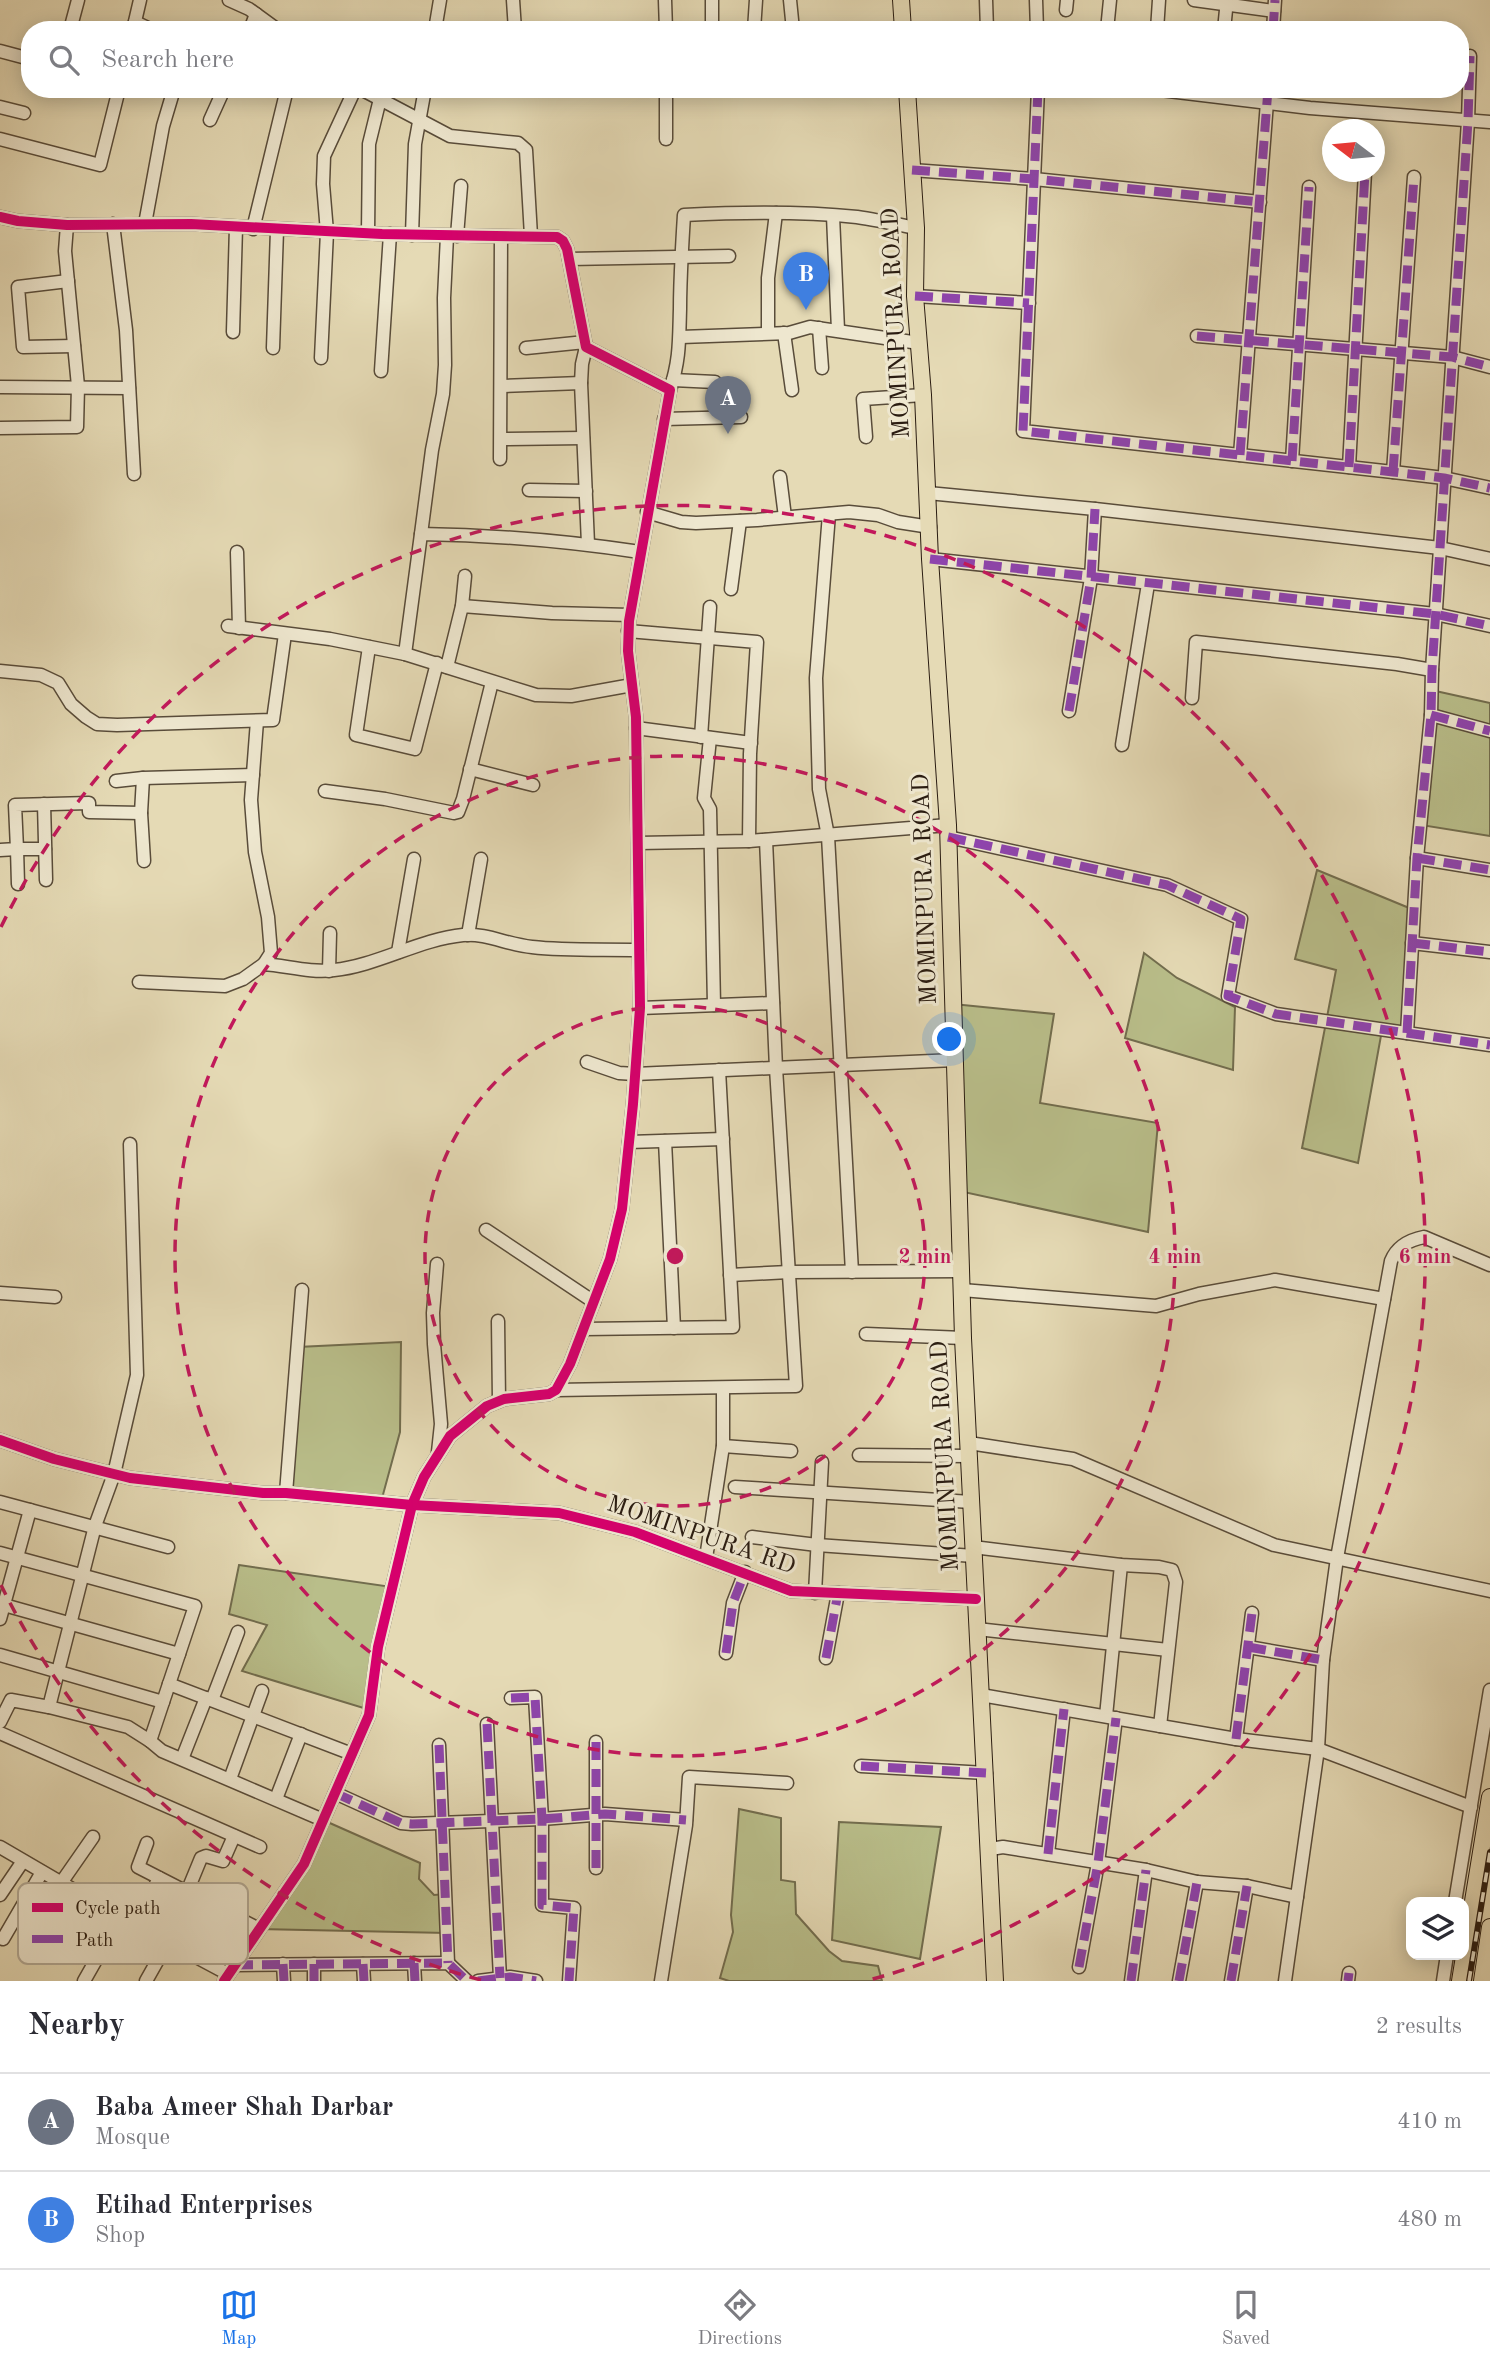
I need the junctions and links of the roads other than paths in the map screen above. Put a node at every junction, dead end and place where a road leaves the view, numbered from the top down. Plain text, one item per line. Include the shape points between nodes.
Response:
1 (78, 0) edge
2 (140, 0) edge
3 (229, 0) edge
4 (440, 0) edge
5 (513, 0) edge
6 (665, 0) edge
7 (712, 0) edge
8 (756, 0) edge
9 (790, 0) edge
10 (901, 0) edge
11 (986, 0) edge
12 (1036, 0) edge
13 (1110, 0) edge
14 (1159, 0) edge
15 (1194, 0) edge
16 (1227, 2) edge
17 (1274, 6) edge
18 (256, 14) junction
19 (72, 21) edge
20 (135, 21) edge
21 (253, 21) edge
22 (266, 21) edge
23 (436, 21) edge
24 (514, 21) edge
25 (666, 21) edge
26 (712, 21) edge
27 (755, 21) edge
28 (792, 21) edge
29 (902, 21) edge
30 (987, 21) edge
31 (1037, 21) edge
32 (1108, 21) edge
33 (1158, 21) edge
34 (1225, 21) edge
35 (0, 51) edge
36 (1470, 56) dead end
37 (21, 57) edge
38 (1469, 88) edge
39 (117, 98) edge
40 (171, 98) edge
41 (220, 98) edge
42 (285, 98) edge
43 (351, 98) edge
44 (423, 98) edge
45 (666, 98) edge
46 (907, 98) edge
47 (1038, 98) edge
48 (1227, 98) edge
49 (1268, 98) edge
50 (1469, 98) edge
51 (380, 99) joint
52 (1268, 103) junction
53 (0, 107) edge
54 (24, 113) dead end
55 (419, 119) junction
56 (210, 120) dead end
57 (1468, 121) junction
58 (1490, 122) edge
59 (0, 139) edge
60 (666, 139) dead end
61 (912, 170) junction
62 (1414, 177) dead end
63 (1034, 179) junction
64 (1364, 182) edge
65 (461, 186) dead end
66 (1309, 187) dead end
67 (1259, 202) junction
68 (776, 213) junction
69 (833, 216) junction
70 (0, 217) edge
71 (113, 224) junction
72 (145, 224) junction
73 (67, 225) junction
74 (236, 227) junction
75 (916, 228) junction
76 (253, 229) junction
77 (277, 230) junction
78 (327, 232) junction
79 (368, 233) junction
80 (390, 234) junction
81 (412, 235) junction
82 (452, 236) junction
83 (531, 236) junction
84 (501, 237) junction
85 (682, 255) junction
86 (729, 256) dead end
87 (569, 259) junction
88 (68, 281) junction
89 (915, 296) junction
90 (1029, 303) junction
91 (819, 328) junction
92 (838, 330) junction
93 (233, 332) dead end
94 (768, 333) junction
95 (784, 333) junction
96 (1197, 336) dead end
97 (681, 337) junction
98 (1249, 341) junction
99 (919, 343) junction
100 (586, 345) junction
101 (1299, 345) junction
102 (74, 346) junction
103 (273, 348) dead end
104 (526, 348) dead end
105 (1355, 349) junction
106 (1402, 353) junction
107 (321, 358) dead end
108 (1452, 358) junction
109 (1490, 367) edge
110 (822, 369) dead end
111 (381, 371) dead end
112 (715, 382) dead end
113 (582, 383) junction
114 (671, 385) junction
115 (78, 386) junction
116 (501, 386) junction
117 (0, 387) edge
118 (129, 388) junction
119 (792, 390) dead end
120 (923, 395) junction
121 (741, 417) dead end
122 (664, 419) junction
123 (0, 428) edge
124 (866, 437) dead end
125 (583, 438) junction
126 (500, 439) junction
127 (1240, 455) junction
128 (500, 459) dead end
129 (1292, 461) junction
130 (1349, 467) junction
131 (1393, 472) junction
132 (134, 474) dead end
133 (780, 477) dead end
134 (1444, 478) junction
135 (1490, 488) edge
136 (529, 490) dead end
137 (586, 491) junction
138 (928, 493) junction
139 (1095, 509) junction
140 (647, 512) junction
141 (829, 514) junction
142 (785, 517) junction
143 (740, 521) junction
144 (930, 527) junction
145 (421, 534) junction
146 (588, 544) junction
147 (1440, 548) junction
148 (237, 552) dead end
149 (640, 552) junction
150 (930, 559) junction
151 (1490, 559) edge
152 (465, 576) dead end
153 (1091, 578) junction
154 (1148, 584) junction
155 (731, 589) dead end
156 (461, 606) junction
157 (710, 607) dead end
158 (1435, 614) junction
159 (630, 615) junction
160 (1490, 626) edge
161 (628, 631) junction
162 (285, 634) junction
163 (707, 638) junction
164 (369, 647) junction
165 (405, 654) junction
166 (442, 665) junction
167 (1432, 670) junction
168 (0, 671) edge
169 (492, 682) junction
170 (632, 685) junction
171 (1192, 698) dead end
172 (1069, 710) dead end
173 (1431, 715) junction
174 (257, 721) junction
175 (636, 728) junction
176 (1490, 731) edge
177 (706, 737) junction
178 (751, 743) junction
179 (1122, 745) dead end
180 (470, 769) junction
181 (253, 775) junction
182 (144, 778) junction
183 (116, 781) dead end
184 (533, 785) dead end
185 (325, 791) dead end
186 (44, 804) junction
187 (141, 813) junction
188 (948, 831) junction
189 (828, 836) junction
190 (766, 840) junction
191 (749, 841) junction
192 (709, 842) junction
193 (638, 843) junction
194 (17, 849) junction
195 (45, 849) junction
196 (0, 850) edge
197 (1417, 858) junction
198 (414, 859) dead end
199 (481, 859) dead end
200 (144, 861) dead end
201 (1490, 870) edge
202 (46, 880) dead end
203 (19, 884) dead end
204 (330, 933) dead end
205 (468, 935) junction
206 (1412, 943) junction
207 (639, 950) junction
208 (398, 952) junction
209 (1490, 952) edge
210 (264, 964) junction
211 (329, 971) junction
212 (139, 982) dead end
213 (773, 1003) junction
214 (714, 1005) junction
215 (640, 1008) junction
216 (1407, 1033) junction
217 (1490, 1045) edge
218 (955, 1060) junction
219 (587, 1062) dead end
220 (841, 1065) junction
221 (776, 1068) junction
222 (719, 1070) junction
223 (635, 1074) junction
224 (723, 1139) junction
225 (665, 1141) junction
226 (629, 1142) junction
227 (130, 1144) dead end
228 (486, 1230) dead end
229 (437, 1264) dead end
230 (1490, 1265) edge
231 (961, 1271) junction
232 (789, 1272) junction
233 (852, 1272) junction
234 (730, 1275) junction
235 (302, 1290) dead end
236 (962, 1290) junction
237 (0, 1293) edge
238 (55, 1297) dead end
239 (1384, 1299) junction
240 (594, 1302) junction
241 (498, 1321) dead end
242 (674, 1328) junction
243 (584, 1329) junction
244 (866, 1334) dead end
245 (963, 1338) junction
246 (723, 1388) junction
247 (556, 1390) junction
248 (499, 1401) junction
249 (0, 1440) edge
250 (723, 1446) junction
251 (969, 1450) junction
252 (791, 1451) dead end
253 (438, 1452) junction
254 (859, 1455) dead end
255 (822, 1462) dead end
256 (114, 1474) junction
257 (735, 1486) dead end
258 (286, 1493) junction
259 (820, 1493) junction
260 (0, 1502) edge
261 (971, 1502) junction
262 (412, 1506) junction
263 (30, 1510) junction
264 (96, 1527) junction
265 (752, 1537) dead end
266 (817, 1545) junction
267 (168, 1547) dead end
268 (974, 1551) junction
269 (0, 1553) edge
270 (17, 1558) junction
271 (706, 1558) junction
272 (1337, 1558) junction
273 (1121, 1564) junction
274 (745, 1572) junction
275 (83, 1575) junction
276 (1490, 1591) edge
277 (815, 1593) junction
278 (838, 1593) junction
279 (976, 1599) junction
280 (4, 1605) junction
281 (1252, 1613) dead end
282 (0, 1619) edge
283 (71, 1623) junction
284 (977, 1629) junction
285 (238, 1632) dead end
286 (1113, 1644) junction
287 (1248, 1647) junction
288 (1168, 1650) junction
289 (726, 1653) dead end
290 (179, 1654) junction
291 (0, 1655) edge
292 (826, 1658) dead end
293 (1323, 1660) junction
294 (58, 1671) junction
295 (169, 1684) junction
296 (1490, 1690) edge
297 (262, 1691) dead end
298 (981, 1695) junction
299 (6, 1698) edge
300 (511, 1698) dead end
301 (209, 1699) junction
302 (163, 1702) junction
303 (49, 1707) junction
304 (1064, 1709) junction
305 (253, 1716) junction
306 (1111, 1717) junction
307 (0, 1722) edge
308 (487, 1724) dead end
309 (1160, 1726) junction
310 (0, 1733) edge
311 (301, 1734) junction
312 (1236, 1739) junction
313 (150, 1741) junction
314 (596, 1742) dead end
315 (439, 1745) dead end
316 (1318, 1749) junction
317 (352, 1754) junction
318 (182, 1759) junction
319 (861, 1766) dead end
320 (986, 1773) junction
321 (230, 1779) junction
322 (787, 1783) dead end
323 (335, 1793) junction
324 (1490, 1797) edge
325 (276, 1799) junction
326 (1471, 1807) junction
327 (596, 1815) junction
328 (542, 1819) junction
329 (323, 1820) junction
330 (687, 1820) junction
331 (492, 1822) junction
332 (443, 1824) junction
333 (234, 1836) junction
334 (93, 1837) dead end
335 (147, 1843) dead end
336 (0, 1847) edge
337 (260, 1847) dead end
338 (990, 1849) junction
339 (1048, 1854) junction
340 (23, 1861) junction
341 (1098, 1863) junction
342 (596, 1868) dead end
343 (1146, 1870) junction
344 (42, 1872) junction
345 (159, 1878) junction
346 (1197, 1882) junction
347 (36, 1883) edge
348 (61, 1883) joint
349 (157, 1883) edge
350 (169, 1883) edge
351 (191, 1883) edge
352 (1247, 1886) junction
353 (0, 1895) edge
354 (1297, 1896) junction
355 (1456, 1897) edge
356 (18, 1913) edge
357 (248, 1923) edge
358 (1490, 1927) edge
359 (259, 1929) junction
360 (3, 1939) dead end
361 (248, 1945) edge
362 (1446, 1960) edge
363 (414, 1963) junction
364 (448, 1963) junction
365 (94, 1964) edge
366 (156, 1964) edge
367 (211, 1964) edge
368 (314, 1964) junction
369 (363, 1964) junction
370 (283, 1965) junction
371 (1079, 1967) dead end
372 (229, 1973) edge
373 (500, 1978) junction
374 (84, 1981) edge
375 (146, 1981) edge
376 (284, 1981) edge
377 (314, 1981) edge
378 (364, 1981) edge
379 (415, 1981) edge
380 (467, 1981) edge
381 (478, 1981) edge
382 (536, 1981) edge
383 (569, 1981) edge
384 (661, 1981) edge
385 (995, 1981) edge
386 (1131, 1981) edge
387 (1180, 1981) edge
388 (1231, 1981) edge
389 (1285, 1981) edge
390 (1443, 1981) edge
391 (1460, 1981) edge
392 (1482, 1981) edge

1 - 19 street
2 - 20 street
3 - 18 street
4 - 23 street
5 - 24 street
6 - 25 street
7 - 26 street
8 - 27 street
9 - 28 street
10 - 29 main road
11 - 30 street
12 - 31 street
13 - 32 street
14 - 33 street
15 - 16 street
16 - 17 street
16 - 34 street
18 - 21 street
18 - 22 street
35 - 37 street
36 - 38 street
39 - 59 street via 100,165
40 - 72 street
41 - 56 street
42 - 76 street
43 - 78 street via 324,156
44 - 55 street
45 - 60 street
46 - 61 main road, MOMINPURA ROAD
47 - 63 street
48 - 52 street
49 - 52 street
50 - 57 street
51 - 55 street
51 - 79 street via 369,144
52 - 57 street
52 - 67 street
53 - 54 street
55 - 81 street
55 - 83 street via 450,136 522,145
57 - 58 street
57 - 108 street
61 - 63 street
61 - 75 main road, MOMINPURA ROAD
62 - 106 street
63 - 67 street
63 - 90 street
64 - 105 street
65 - 82 street
66 - 101 street
67 - 98 street
68 - 69 street
68 - 85 street via 684,215
68 - 94 street via 768,278
69 - 75 street
69 - 92 street
70 - 73 street
71 - 72 street
71 - 73 street
71 - 118 street
72 - 74 street
73 - 88 street
74 - 76 street
74 - 93 street
75 - 89 main road, MOMINPURA ROAD
76 - 77 street
77 - 78 street
77 - 103 street
78 - 79 street
78 - 107 street
79 - 80 street
80 - 81 street
80 - 111 street
81 - 82 street
82 - 84 street
82 - 145 street via 444,298 443,394
83 - 84 street
83 - 87 street via 557,237
84 - 116 street
85 - 86 street
85 - 87 street
85 - 97 street
87 - 100 street
88 - 102 street
88 - 102 street via 18,287 23,347
89 - 90 street
89 - 99 main road, MOMINPURA ROAD
90 - 127 street via 1023,431
91 - 92 street
91 - 95 street
91 - 110 street
92 - 99 street
94 - 95 street
94 - 97 street
95 - 119 street
96 - 98 street
97 - 114 street
98 - 101 street
98 - 127 street
99 - 120 main road, MOMINPURA ROAD
100 - 104 street
100 - 113 street
100 - 114 street
101 - 105 street
101 - 129 street
102 - 115 street
105 - 106 street
105 - 130 street
106 - 108 street
106 - 131 street
108 - 109 street
108 - 134 street
112 - 114 street
113 - 116 street
113 - 125 street
114 - 122 street
115 - 117 street
115 - 118 street
115 - 123 street via 76,427
116 - 126 street
118 - 132 street
120 - 124 street via 863,399
120 - 138 main road, MOMINPURA ROAD
121 - 122 street
122 - 140 street
125 - 126 street
125 - 137 street
126 - 128 street
127 - 129 street
129 - 130 street
130 - 131 street
131 - 134 street
133 - 142 street
134 - 135 street
134 - 147 street
136 - 137 street
137 - 146 street
138 - 139 street
138 - 144 main road, MOMINPURA ROAD
139 - 147 street
139 - 153 street
140 - 143 street via 681,522
140 - 149 street
141 - 142 street
141 - 144 street via 878,515
141 - 189 street via 816,678 819,789
142 - 143 street
143 - 155 street
144 - 150 main road, MOMINPURA ROAD
145 - 146 street
145 - 165 street
146 - 149 street
147 - 151 street
147 - 158 street
148 - 162 street via 234,627
149 - 159 street
150 - 153 street
150 - 188 main road, MOMINPURA ROAD
152 - 156 street
153 - 154 street
153 - 172 street
154 - 158 street
154 - 179 street
156 - 159 street
156 - 166 street
157 - 163 street
158 - 160 street
158 - 167 street
159 - 161 street
161 - 163 street
161 - 170 street
162 - 164 street
162 - 174 street via 273,720
163 - 177 street
163 - 178 street via 757,642
164 - 165 street
164 - 166 street via 356,735 415,749
165 - 166 street
166 - 169 street
167 - 171 street via 1195,642
167 - 173 street
168 - 174 street via 41,675 58,683 71,704 97,724
169 - 170 street via 552,697
169 - 180 street
170 - 175 street
173 - 176 street
173 - 197 street
174 - 181 street
175 - 177 street
175 - 193 street
177 - 178 street
177 - 192 street via 704,798 710,809
178 - 191 street
180 - 184 street
180 - 185 street via 461,806 454,813
181 - 182 street
181 - 210 street via 254,852 271,953
182 - 183 street
182 - 187 street
186 - 187 street via 89,803 89,811
186 - 194 street via 15,805
186 - 195 street
187 - 200 street
188 - 189 street
188 - 216 street via 1167,885 1241,919 1228,996 1276,1014
188 - 218 main road, MOMINPURA ROAD
189 - 190 street
189 - 220 street
190 - 191 street
190 - 213 street
191 - 192 street
192 - 193 street
192 - 214 street
193 - 207 street
194 - 195 street
194 - 196 street
194 - 203 street
195 - 202 street
197 - 201 street
197 - 206 street
198 - 208 street
199 - 205 street
204 - 211 street
205 - 207 street via 530,947
205 - 208 street
206 - 209 street
206 - 216 street
207 - 215 street
208 - 211 street
210 - 211 street
210 - 212 street via 225,986
213 - 214 street
213 - 221 street
214 - 215 street
215 - 223 street
216 - 217 street
218 - 220 street
218 - 231 main road, MOMINPURA ROAD
219 - 223 street
220 - 221 street
220 - 233 street
221 - 222 street
221 - 232 street
222 - 223 street
222 - 224 street
223 - 226 street
224 - 225 street
224 - 234 street
225 - 226 street
225 - 242 street
226 - 240 street via 621,1209
227 - 256 street via 136,1375
228 - 240 street
229 - 253 street via 433,1313 441,1424
230 - 239 street via 1424,1237 1414,1239 1395,1251
231 - 233 street
231 - 236 main road, MOMINPURA ROAD
232 - 233 street
232 - 234 street
232 - 246 street via 796,1387
234 - 242 street via 733,1326
235 - 258 street
236 - 239 street via 1156,1306 1275,1280
236 - 245 main road, MOMINPURA ROAD
237 - 238 street
239 - 272 street
240 - 243 street
241 - 248 street
242 - 243 street
243 - 247 street
244 - 245 street
245 - 251 main road, MOMINPURA ROAD
246 - 247 street
246 - 250 street
247 - 248 street
248 - 253 street via 461,1425
249 - 256 street, MOMINPURA RD
250 - 252 street
250 - 271 street
251 - 254 street
251 - 261 main road, MOMINPURA ROAD
251 - 272 street via 1073,1459 1274,1545
253 - 262 street
255 - 259 street
256 - 258 street, MOMINPURA RD
256 - 264 street
257 - 259 street
258 - 262 street, MOMINPURA RD
259 - 261 street
259 - 266 street
260 - 263 street
261 - 268 main road, MOMINPURA ROAD
262 - 271 street, MOMINPURA RD via 559,1513 635,1532
262 - 317 street via 378,1647 369,1716
263 - 264 street
263 - 270 street
264 - 267 street
264 - 275 street
265 - 266 street
266 - 268 street
266 - 277 street
268 - 273 street
268 - 279 main road, MOMINPURA ROAD
269 - 270 street
270 - 275 street
270 - 280 street
271 - 274 street, MOMINPURA RD
272 - 276 street
272 - 293 street
273 - 286 street
273 - 288 street via 1166,1568 1175,1575
274 - 277 street, MOMINPURA RD via 791,1591
274 - 289 street via 733,1603
275 - 283 street
275 - 290 street via 195,1606
277 - 278 street, MOMINPURA RD
278 - 279 street, MOMINPURA RD
278 - 292 street
279 - 284 main road, MOMINPURA ROAD
280 - 282 street
280 - 283 street
281 - 287 street
283 - 290 street
283 - 294 street
284 - 286 street
284 - 298 main road, MOMINPURA ROAD
285 - 301 street
286 - 288 street
286 - 306 street
287 - 293 street
287 - 312 street
288 - 309 street
290 - 295 street
291 - 294 street
293 - 316 street
294 - 302 street
294 - 303 street
295 - 301 street
295 - 302 street
296 - 326 street
297 - 305 street
298 - 304 street
298 - 320 main road, MOMINPURA ROAD
299 - 303 street
299 - 307 street
300 - 328 street via 535,1697
301 - 305 street
301 - 318 street
302 - 313 street
303 - 313 street via 128,1727
304 - 306 street
304 - 339 street
305 - 311 street
305 - 321 street
306 - 309 street
306 - 341 street
308 - 331 street
309 - 312 street
310 - 333 street
311 - 317 street
311 - 325 street
312 - 316 street
313 - 318 street
314 - 327 street
315 - 332 street
316 - 326 street
316 - 354 street
317 - 323 street
318 - 321 street
319 - 320 street
320 - 338 main road, MOMINPURA ROAD
321 - 325 street
322 - 330 street via 690,1777
323 - 329 street
323 - 332 street via 401,1823
324 - 391 main road
325 - 329 street
326 - 355 street
327 - 328 street
327 - 330 street
327 - 342 street
328 - 331 street
328 - 383 street via 542,1905 574,1908
329 - 359 street via 304,1864
330 - 384 street
331 - 332 street
331 - 373 street
332 - 364 street
333 - 337 street
333 - 351 street via 223,1861 201,1858
334 - 348 street
335 - 345 street via 138,1867
336 - 340 street
338 - 339 street
338 - 385 main road, MOMINPURA ROAD
339 - 341 street
340 - 344 street
340 - 353 street
341 - 343 street
341 - 371 street
343 - 346 street
343 - 386 street
344 - 347 street
344 - 348 street
345 - 349 street
345 - 350 street
346 - 352 street
346 - 387 street
352 - 354 street
352 - 388 street
354 - 389 street
356 - 360 street
357 - 359 street
358 - 392 main road
359 - 361 street
362 - 390 street
363 - 364 street
363 - 369 street
363 - 379 street
364 - 380 street
365 - 374 street
366 - 375 street
367 - 372 street
368 - 369 street
368 - 370 street
368 - 377 street
369 - 378 street
370 - 372 street
370 - 376 street
373 - 381 street
373 - 382 street

